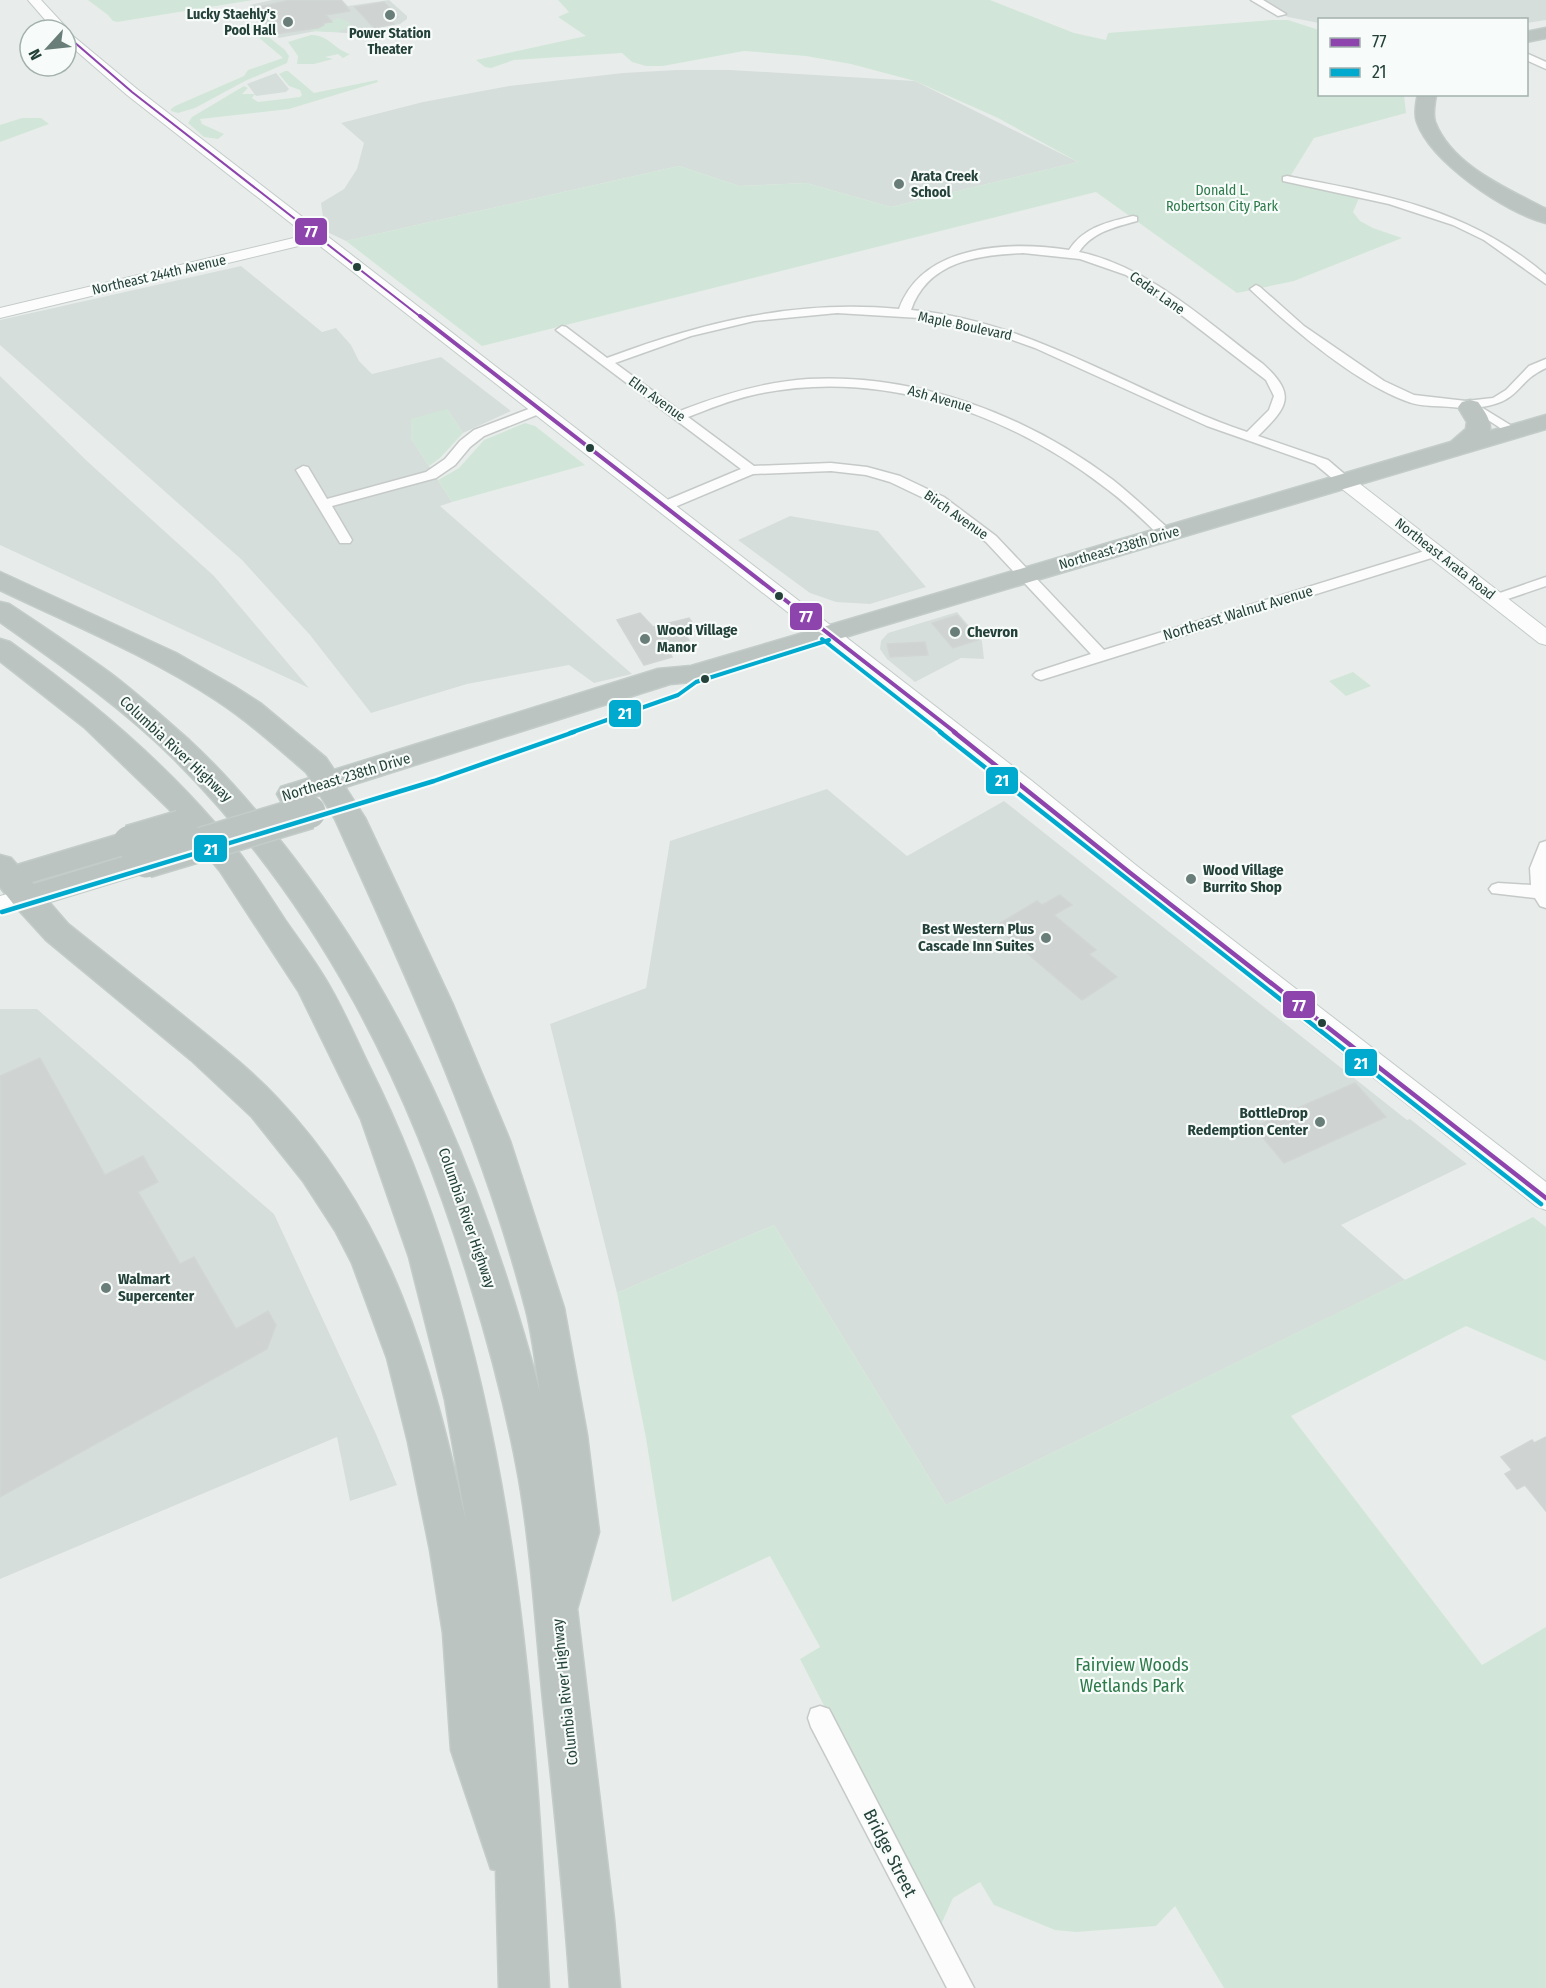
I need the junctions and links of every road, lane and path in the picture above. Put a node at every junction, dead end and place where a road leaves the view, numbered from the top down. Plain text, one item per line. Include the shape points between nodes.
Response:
1 (34, 0) edge
2 (1256, 0) edge
3 (1281, 14) dead end
4 (50, 18) edge
5 (1546, 28) edge
6 (1528, 31) edge
7 (1546, 33) edge
8 (1528, 37) edge
9 (78, 46) edge
10 (1528, 57) edge
11 (1546, 66) edge
12 (1428, 96) edge
13 (1287, 179) dead end
14 (1546, 218) edge
15 (1132, 219) dead end
16 (318, 237) junction
17 (1073, 253) junction
18 (1546, 281) edge
19 (1256, 289) dead end
20 (0, 313) edge
21 (904, 313) junction
22 (562, 330) dead end
23 (607, 362) junction
24 (1546, 363) edge
25 (1468, 406) junction
26 (539, 409) junction
27 (680, 416) junction
28 (1546, 422) edge
29 (1514, 431) junction
30 (1249, 437) junction
31 (1460, 447) junction
32 (303, 470) dead end
33 (751, 470) junction
34 (1338, 475) junction
35 (324, 504) junction
36 (665, 506) junction
37 (1166, 534) junction
38 (345, 540) dead end
39 (1436, 552) junction
40 (1025, 575) junction
41 (0, 580) edge
42 (1546, 581) edge
43 (1496, 599) junction
44 (0, 610) edge
45 (827, 633) junction
46 (1546, 638) edge
47 (0, 648) edge
48 (1101, 656) junction
49 (1041, 675) dead end
50 (331, 794) junction
51 (1546, 847) edge
52 (7, 885) edge
53 (1498, 890) dead end
54 (1543, 897) edge
55 (1546, 1198) edge
56 (556, 1615) junction
57 (820, 1718) dead end
58 (522, 1893) junction
59 (524, 1988) edge
60 (595, 1988) edge
61 (961, 1988) edge

1 - 4 street
2 - 3 street
5 - 6 highway
7 - 8 highway
9 - 16 street
10 - 11 street
12 - 14 highway via 1425,120 1438,143 1476,178
13 - 18 street via 1398,202 1456,222 1497,242
15 - 17 street via 1090,233
16 - 20 street, Northeast 244th Avenue
16 - 26 street
17 - 21 street, Cedar Lane via 1010,250 952,262 923,279 911,294
17 - 30 street, Cedar Lane via 1110,264 1144,282 1269,375 1280,390 1280,405
19 - 25 street via 1300,329 1380,384 1411,399
21 - 23 street, Maple Boulevard via 831,310 761,316 712,326
21 - 30 street, Maple Boulevard via 962,322 1039,345 1204,421
22 - 23 street, Elm Avenue
23 - 27 street, Elm Avenue
24 - 25 street via 1524,376 1503,398
25 - 29 street
25 - 31 highway via 1479,422 1478,431
26 - 35 street via 479,433 431,475
26 - 36 street
27 - 33 street, Elm Avenue
27 - 37 street, Ash Avenue via 742,393 798,383 848,382 915,391 987,414 1059,450 1114,487
28 - 29 highway, Northeast 238th Drive
29 - 31 highway, Northeast 238th Drive
30 - 34 street, Maple Boulevard via 1306,458
31 - 34 highway, Northeast 238th Drive
32 - 35 street
33 - 36 street, Birch Avenue
33 - 40 street, Birch Avenue via 831,467 895,479 939,500 976,526
34 - 37 highway, Northeast 238th Drive
34 - 39 street, Northeast Arata Road
35 - 38 street
36 - 45 street
37 - 40 highway, Northeast 238th Drive
39 - 43 street, Northeast Arata Road
39 - 48 street, Northeast Walnut Avenue
40 - 45 highway, Northeast 238th Drive
40 - 48 street, Birch Avenue
41 - 50 highway via 166,659 225,693 316,765
42 - 43 street
43 - 46 street, Northeast Arata Road
44 - 56 highway, Columbia River Highway via 115,692 231,800 295,879 372,998 440,1139 493,1291 542,1498
45 - 50 highway, Northeast 238th Drive via 692,675 668,675 426,764
45 - 55 street
47 - 58 highway via 130,752 229,860 318,995 381,1124 435,1278 471,1429 501,1628
48 - 49 street, Northeast Walnut Avenue
50 - 52 highway, Northeast 238th Drive, bridge via 138,852
50 - 56 highway via 350,818 436,1005 488,1131 545,1308 567,1435 578,1533
51 - 54 street via 1537,868
52 - 58 highway via 264,1107 316,1172 349,1221 370,1262 406,1358 428,1442 465,1633 474,1750
53 - 54 street
56 - 60 highway, Columbia River Highway
57 - 61 street, Bridge Street
58 - 59 highway

